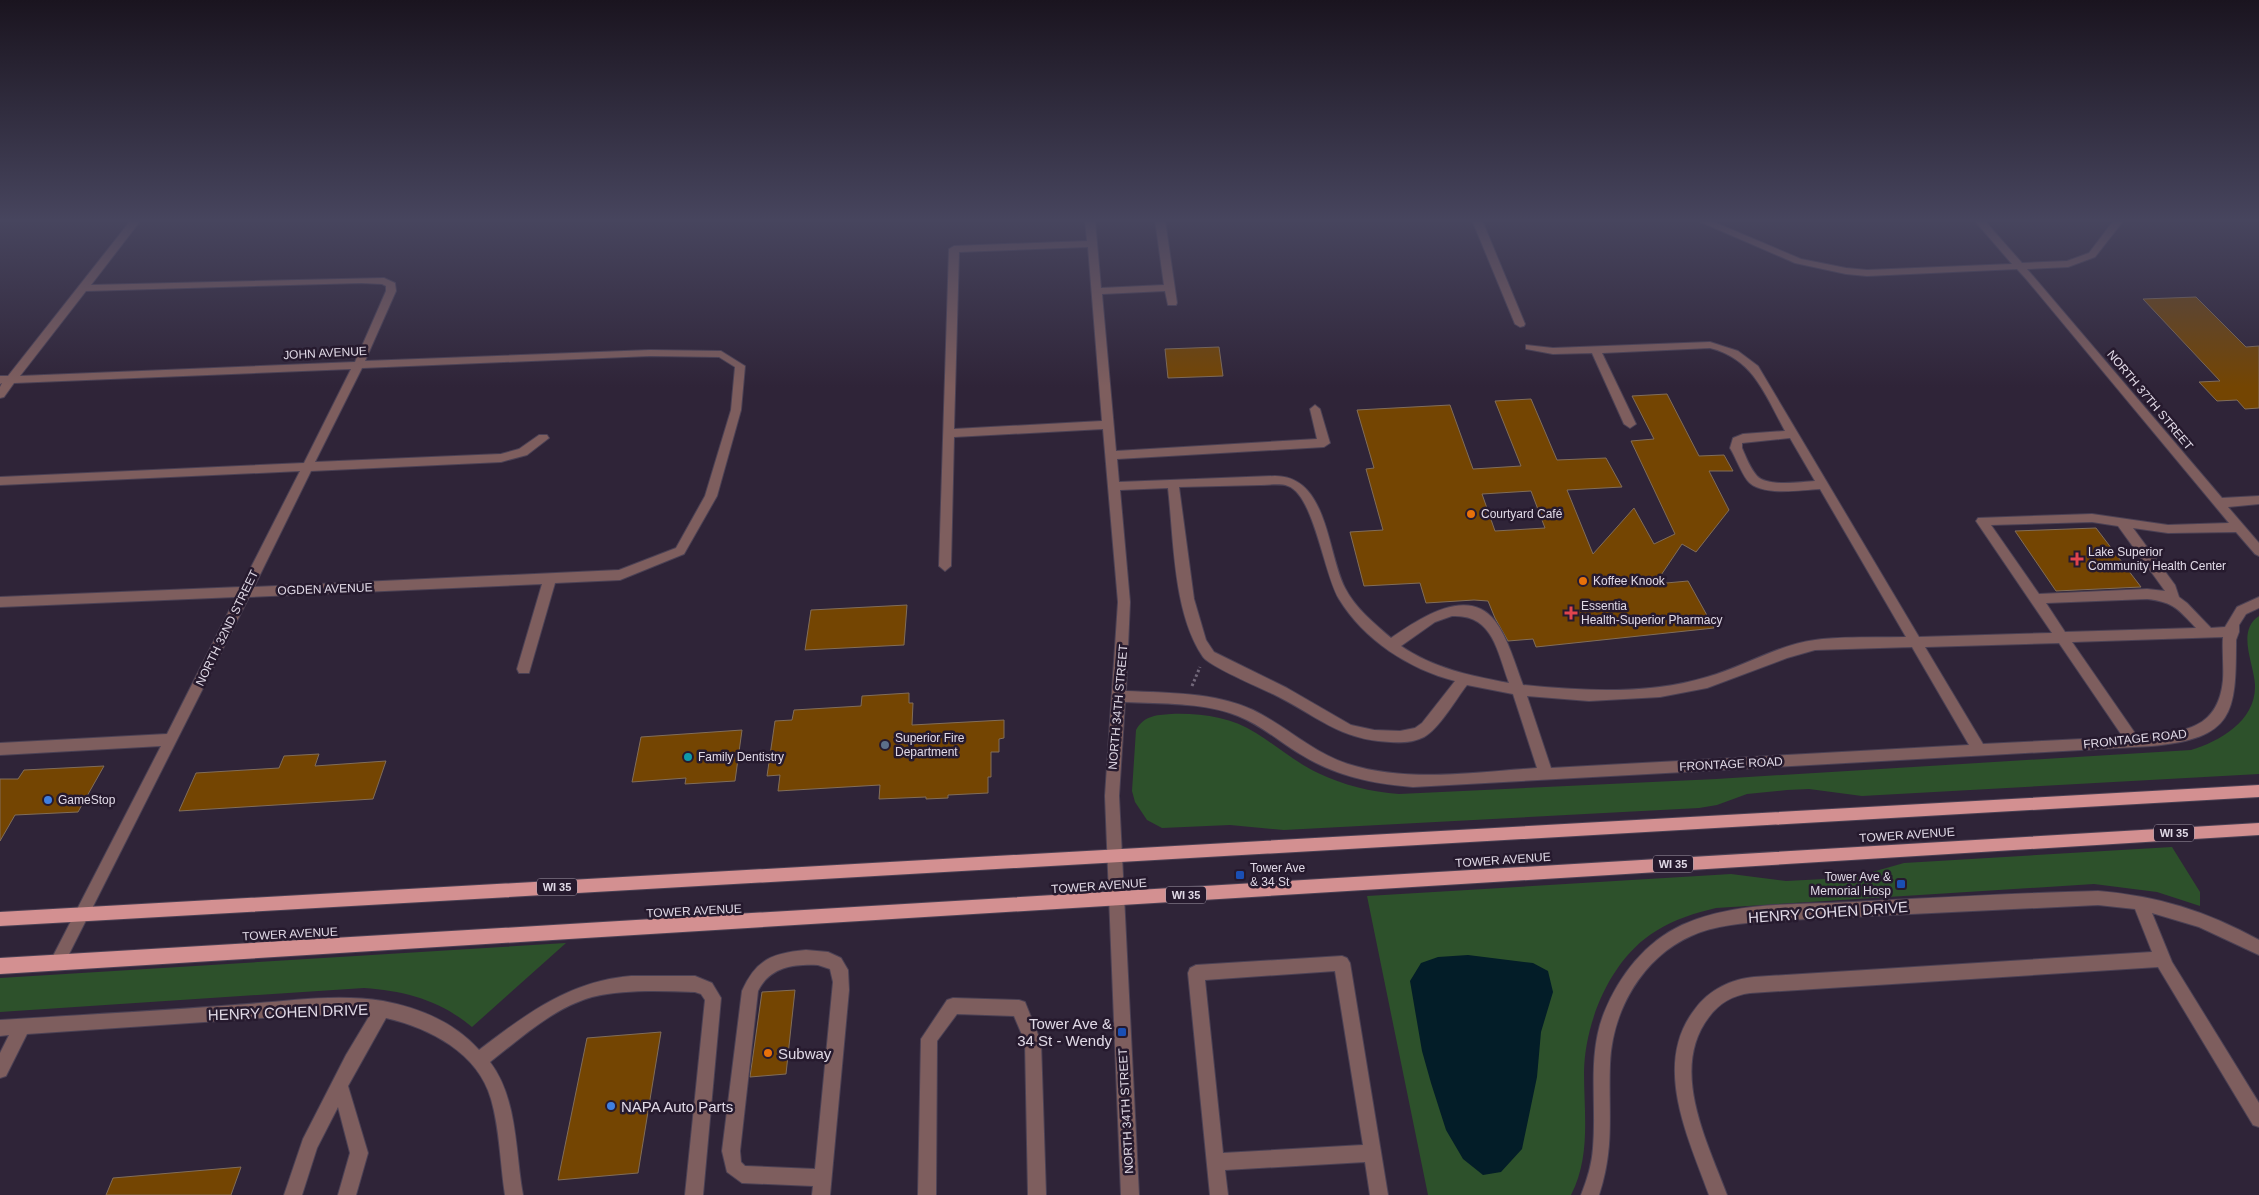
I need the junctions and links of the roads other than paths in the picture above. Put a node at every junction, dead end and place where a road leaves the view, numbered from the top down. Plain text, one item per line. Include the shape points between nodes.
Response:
1 (92, 276) edge
2 (953, 276) edge
3 (1095, 276) edge
4 (1168, 276) edge
5 (1500, 276) edge
6 (2027, 276) edge
7 (82, 288) junction
8 (1170, 288) junction
9 (1096, 291) junction
10 (1172, 303) dead end
11 (1520, 324) dead end
12 (1530, 347) dead end
13 (1595, 349) junction
14 (359, 364) junction
15 (5, 380) edge
16 (0, 394) edge
17 (1315, 409) dead end
18 (1630, 424) dead end
19 (1108, 425) junction
20 (949, 433) junction
21 (1793, 434) junction
22 (543, 438) dead end
23 (1111, 455) junction
24 (307, 468) junction
25 (0, 481) edge
26 (1173, 483) junction
27 (1823, 485) junction
28 (1113, 486) junction
29 (2259, 500) edge
30 (2218, 503) junction
31 (2123, 524) junction
32 (2239, 527) junction
33 (2259, 551) edge
34 (945, 566) dead end
35 (620, 574) joint
36 (550, 578) junction
37 (244, 592) junction
38 (2173, 598) junction
39 (2035, 599) junction
40 (0, 602) edge
41 (2259, 602) edge
42 (2234, 632) junction
43 (2208, 633) junction
44 (2062, 638) junction
45 (1916, 642) junction
46 (1392, 645) junction
47 (524, 669) dead end
48 (1464, 679) junction
49 (1518, 688) junction
50 (1120, 696) junction
51 (171, 740) junction
52 (2134, 742) junction
53 (0, 749) edge
54 (1979, 750) junction
55 (1546, 775) junction
56 (2259, 791) edge
57 (2259, 829) edge
58 (1114, 856) junction
59 (1116, 900) junction
60 (2140, 902) junction
61 (82, 914) junction
62 (0, 919) edge
63 (2259, 948) edge
64 (2162, 959) junction
65 (57, 963) junction
66 (0, 966) edge
67 (382, 1010) junction
68 (22, 1027) junction
69 (0, 1028) edge
70 (478, 1061) junction
71 (0, 1070) edge
72 (340, 1086) junction
73 (2259, 1119) edge
74 (1372, 1153) junction
75 (1215, 1162) junction
76 (822, 1187) edge
77 (293, 1195) edge
78 (347, 1195) edge
79 (514, 1195) edge
80 (694, 1195) edge
81 (927, 1195) edge
82 (1037, 1195) edge
83 (1130, 1195) edge
84 (1219, 1195) edge
85 (1379, 1195) edge
86 (1590, 1195) edge
87 (1718, 1195) edge

1 - 7 street
2 - 20 street
3 - 9 street, NORTH 34TH STREET
4 - 8 street
5 - 11 street
6 - 30 street, NORTH 37TH STREET
7 - 14 street, NORTH 32ND STREET via 384,281 391,285 391,291
7 - 15 street
8 - 9 street
8 - 10 street
9 - 19 street, NORTH 34TH STREET
12 - 13 street via 1546,351
13 - 18 street
13 - 21 street via 1692,345 1735,352 1754,368
14 - 15 street, JOHN AVENUE
14 - 24 street, NORTH 32ND STREET
14 - 35 street, JOHN AVENUE via 650,352 721,354 740,366 736,410 711,496 680,551
15 - 16 street
17 - 23 street via 1324,444
19 - 20 street
19 - 23 street, NORTH 34TH STREET
20 - 34 street
21 - 27 street
21 - 27 street via 1743,438 1737,442 1736,448 1752,478 1760,484 1778,487
22 - 24 street via 523,452 501,458
23 - 28 street, NORTH 34TH STREET
24 - 25 street
24 - 37 street, NORTH 32ND STREET
26 - 28 street
26 - 46 street via 1284,481 1298,486 1318,521 1333,574 1344,597
26 - 48 street via 1191,612 1201,646 1209,656 1282,692 1348,730 1374,736 1400,737 1419,733 1428,727
27 - 45 street
28 - 50 street, NORTH 34TH STREET via 1124,602 1125,639
29 - 30 street
30 - 32 street, NORTH 37TH STREET
31 - 32 street via 2168,529
31 - 38 street via 2171,588
31 - 39 street via 2092,518 1982,521
32 - 33 street, NORTH 37TH STREET
35 - 36 street, OGDEN AVENUE
36 - 37 street, OGDEN AVENUE
36 - 47 street
37 - 40 street, OGDEN AVENUE
37 - 51 street, NORTH 32ND STREET
38 - 39 street via 2148,594
38 - 43 street
39 - 44 street
41 - 42 street, FRONTAGE ROAD via 2238,614
42 - 43 street
42 - 52 street, FRONTAGE ROAD via 2238,682 2236,693 2222,718 2204,730 2190,734
43 - 44 street
44 - 45 street
44 - 52 street
45 - 49 street via 1815,644 1789,650 1728,676 1692,687 1652,693 1589,695
45 - 54 street
46 - 48 street via 1415,662
46 - 49 street via 1436,616 1474,612 1490,624
48 - 49 street
49 - 55 street
50 - 55 street, FRONTAGE ROAD via 1226,706 1245,713 1315,757 1371,776 1413,781
50 - 58 street, NORTH 34TH STREET via 1112,761
51 - 53 street
51 - 61 street, NORTH 32ND STREET
52 - 54 street, FRONTAGE ROAD
54 - 55 street, FRONTAGE ROAD
56 - 58 main road, TOWER AVENUE / WI 35
57 - 59 main road, TOWER AVENUE / WI 35
58 - 59 street, NORTH 34TH STREET
58 - 61 main road, TOWER AVENUE / WI 35
59 - 65 main road, TOWER AVENUE / WI 35
59 - 83 street, NORTH 34TH STREET
60 - 63 street, HENRY COHEN DRIVE via 2205,921
60 - 64 street
60 - 86 street, HENRY COHEN DRIVE via 2080,899 1789,913 1723,920 1674,937 1636,972 1610,1017 1601,1076 1602,1142
61 - 62 main road, TOWER AVENUE / WI 35
61 - 65 street, NORTH 32ND STREET
64 - 73 street
64 - 87 street via 1773,983 1742,986 1715,998 1698,1014 1681,1057 1689,1110
65 - 66 main road, TOWER AVENUE / WI 35
67 - 68 street, HENRY COHEN DRIVE via 365,1007 309,1008
67 - 70 street, HENRY COHEN DRIVE via 399,1012 453,1034
67 - 72 street
68 - 69 street, HENRY COHEN DRIVE
68 - 71 street
70 - 79 street, HENRY COHEN DRIVE via 497,1091
70 - 80 street via 539,1015 578,993 610,986 694,984 706,988 713,998
72 - 77 street via 309,1146
72 - 78 street via 359,1153
74 - 75 street
74 - 75 street via 1342,963 1196,973
74 - 85 street
75 - 84 street
76 - 76 street via 840,1000 840,969 832,960 823,957 781,960 768,966 756,978 750,991 731,1151 733,1166 742,1174
81 - 82 street via 928,1039 953,1006 1019,1008 1033,1042

